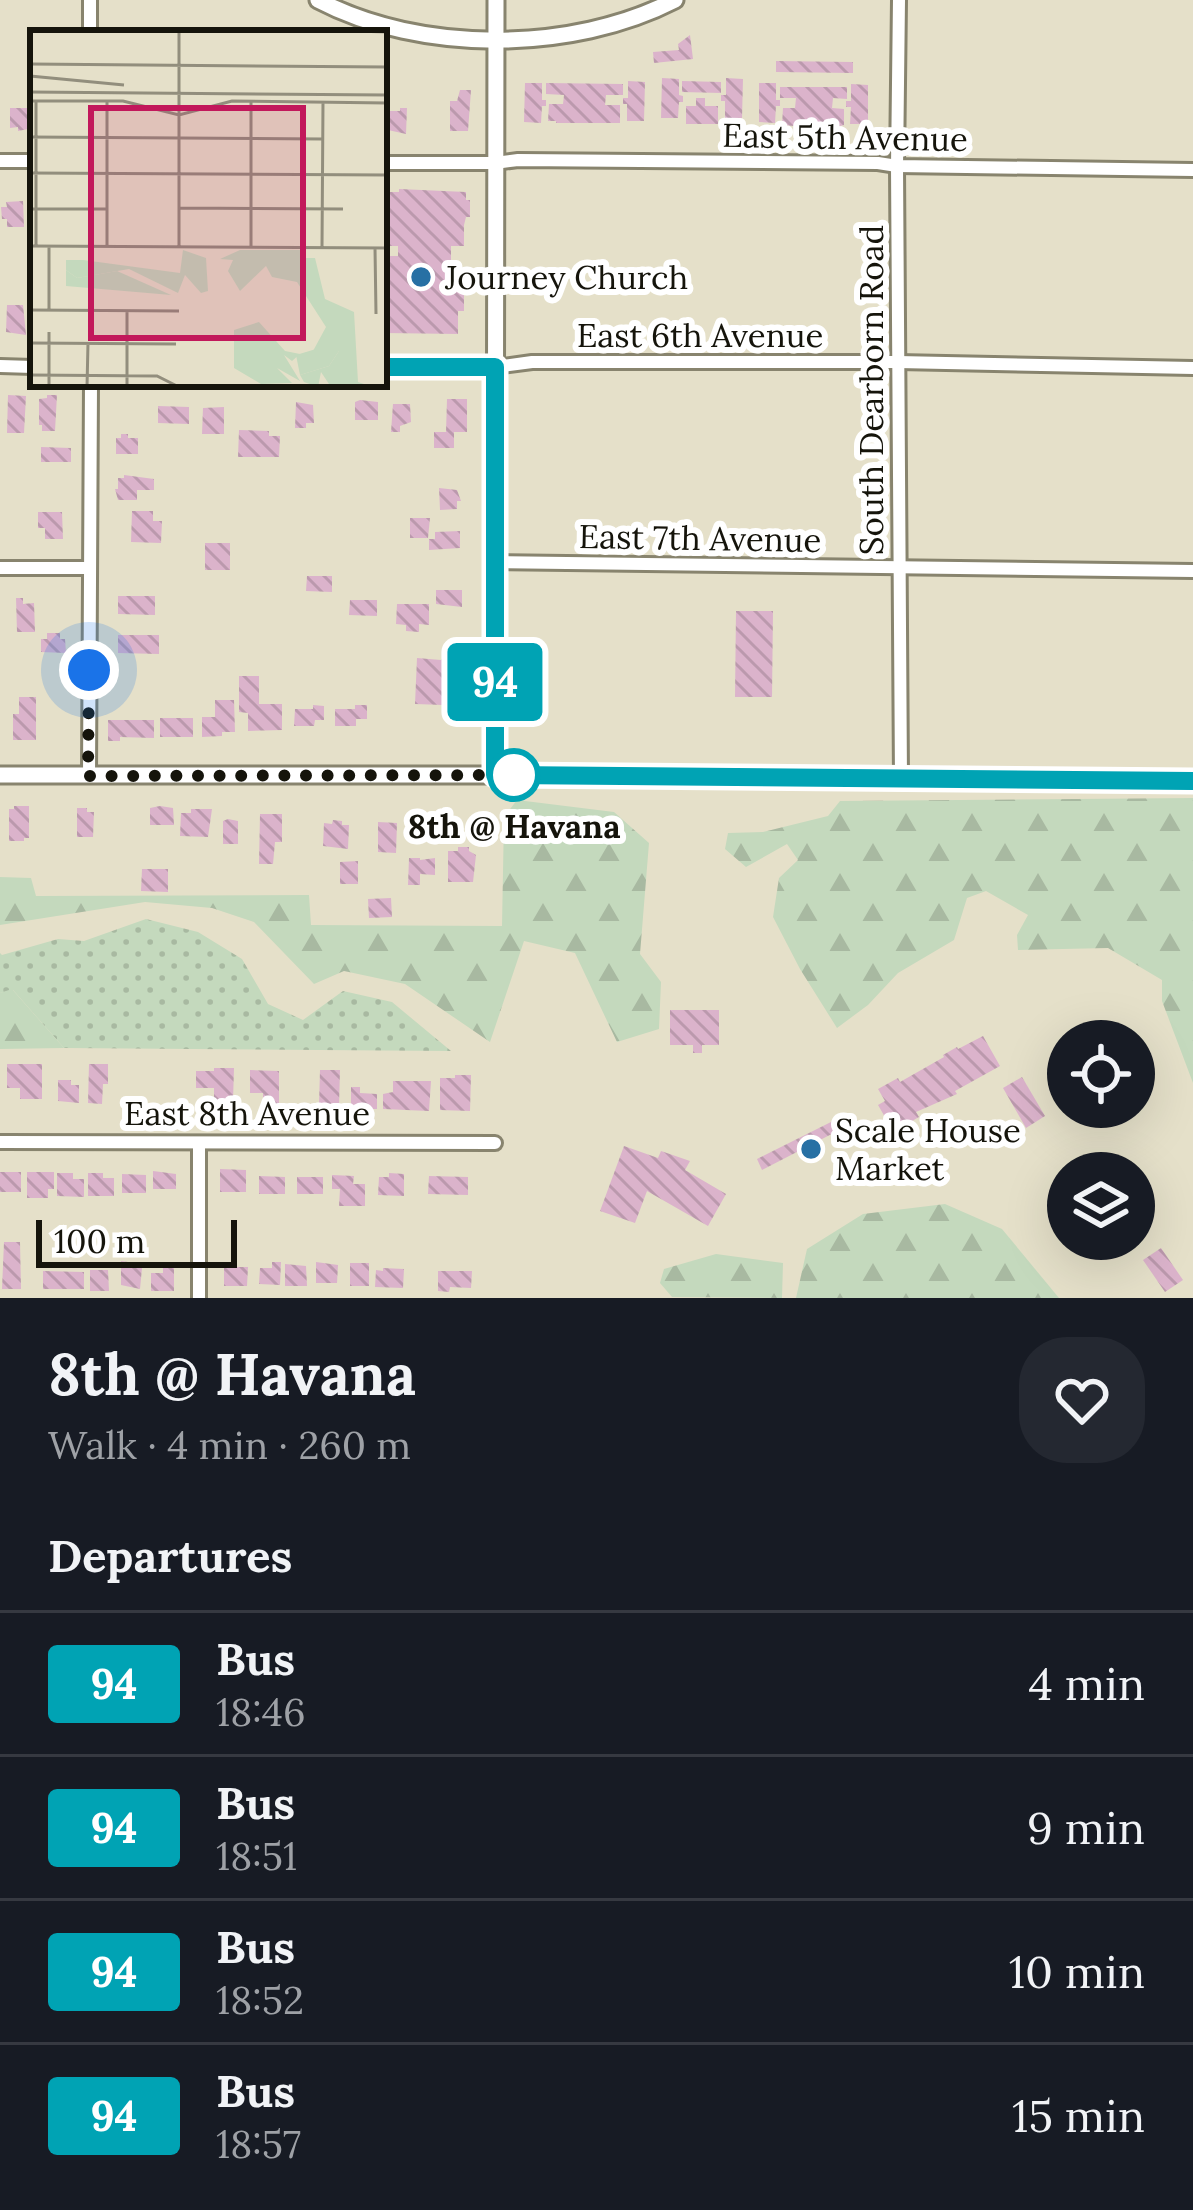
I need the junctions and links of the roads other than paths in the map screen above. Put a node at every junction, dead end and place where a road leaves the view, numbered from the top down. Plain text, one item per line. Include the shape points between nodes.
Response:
1 (318, 0) edge
2 (496, 0) edge
3 (676, 0) edge
4 (899, 0) edge
5 (495, 38) junction
6 (387, 163) edge
7 (496, 163) junction
8 (897, 166) junction
9 (1193, 170) edge
10 (898, 362) junction
11 (0, 366) edge
12 (30, 367) edge
13 (387, 367) edge
14 (495, 367) junction
15 (1193, 368) edge
16 (91, 387) edge
17 (495, 562) junction
18 (0, 568) edge
19 (89, 568) junction
20 (899, 568) junction
21 (1193, 571) edge
22 (0, 775) edge
23 (495, 775) junction
24 (88, 776) junction
25 (901, 779) junction
26 (1193, 782) edge
27 (0, 1142) edge
28 (199, 1143) junction
29 (495, 1143) dead end
30 (199, 1298) edge

1 - 5 street via 392,29
2 - 5 street
3 - 5 street via 596,30
4 - 8 street, South Dearborn Road
5 - 7 street
6 - 7 street, East 5th Avenue
7 - 8 street, East 5th Avenue
7 - 14 street
8 - 9 street, East 5th Avenue
8 - 10 street, South Dearborn Road
10 - 14 street, East 6th Avenue
10 - 15 street, East 6th Avenue
10 - 20 street, South Dearborn Road
11 - 12 street
13 - 14 street
14 - 17 street
16 - 19 street
17 - 20 street, East 7th Avenue
17 - 23 street
18 - 19 street
19 - 24 street
20 - 21 street, East 7th Avenue
20 - 25 street, South Dearborn Road
22 - 24 street
23 - 24 street
23 - 25 street
25 - 26 street
27 - 28 street, East 8th Avenue
28 - 29 street, East 8th Avenue
28 - 30 street

